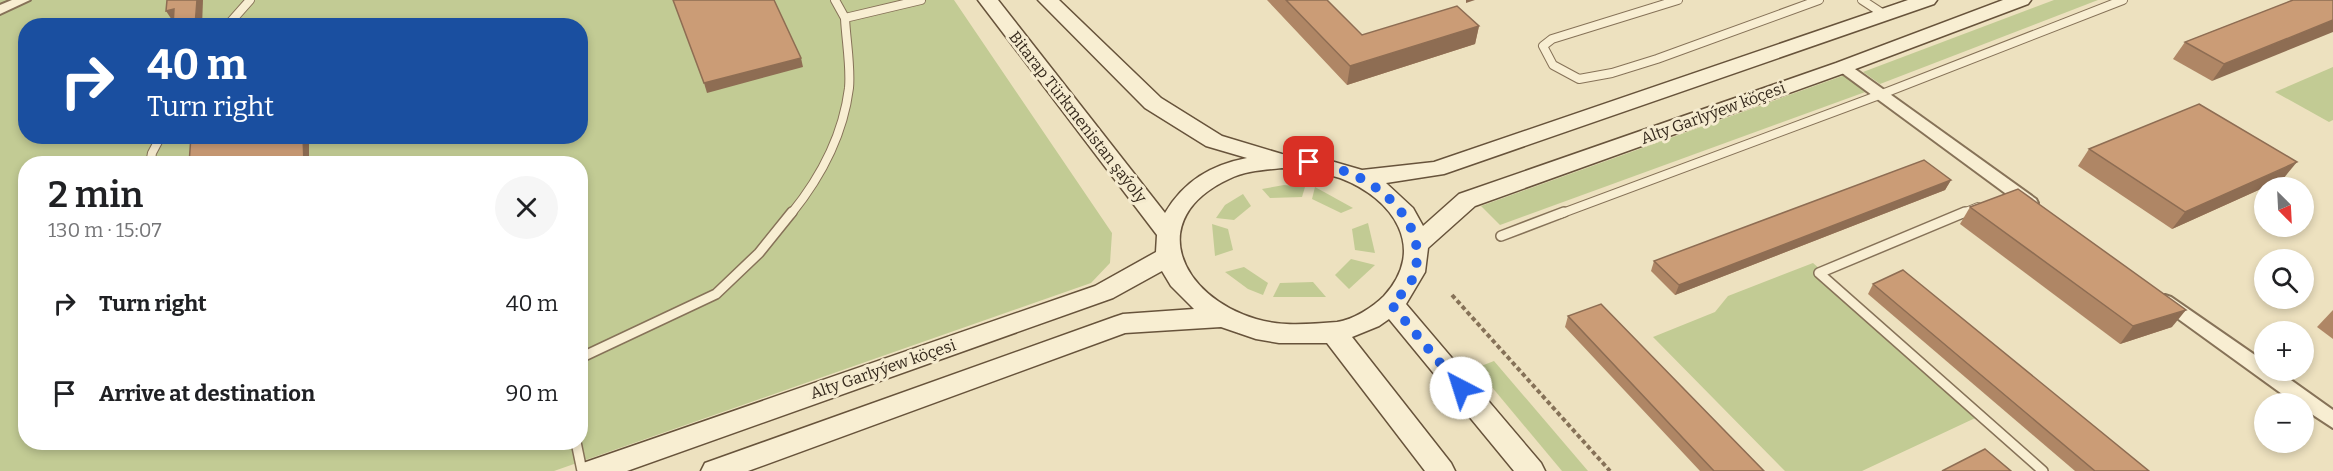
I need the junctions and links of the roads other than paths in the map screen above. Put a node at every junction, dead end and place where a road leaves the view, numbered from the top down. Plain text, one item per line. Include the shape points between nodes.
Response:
1 (23, 0) edge
2 (250, 0) edge
3 (835, 0) edge
4 (921, 0) edge
5 (988, 0) edge
6 (1048, 0) edge
7 (1678, 0) edge
8 (1819, 0) edge
9 (1862, 0) edge
10 (1927, 0) edge
11 (2021, 0) edge
12 (2123, 0) edge
13 (0, 10) edge
14 (1884, 15) junction
15 (233, 18) edge
16 (845, 18) junction
17 (1843, 67) junction
18 (1882, 94) junction
19 (1281, 161) junction
20 (1361, 178) junction
21 (1993, 201) edge
22 (2043, 212) edge
23 (1501, 236) dead end
24 (1168, 244) junction
25 (1417, 245) junction
26 (2156, 294) edge
27 (1391, 304) junction
28 (1222, 317) junction
29 (1332, 331) junction
30 (588, 354) edge
31 (2333, 420) edge
32 (578, 450) edge
33 (582, 471) edge
34 (593, 471) edge
35 (715, 471) edge
36 (1441, 471) edge
37 (1531, 471) edge
38 (2043, 471) edge

1 - 13 street
2 - 15 lane
3 - 16 lane
4 - 16 lane
5 - 24 street, Bitarap Türkmenistan şaýoly
6 - 19 street via 1152,103 1214,141
7 - 8 lane via 1552,39 1543,46 1553,65 1579,79 1657,59
9 - 14 lane
10 - 14 street
11 - 17 street, Alty Garlyýew köçesi
12 - 18 lane
14 - 20 street via 1436,169
16 - 30 lane via 849,87 836,143 810,191 759,253 716,294
17 - 18 street
17 - 25 street, Alty Garlyýew köçesi via 1467,200
18 - 22 street via 2009,194
18 - 23 lane
19 - 20 street via 1309,162
19 - 24 street via 1249,164 1194,189 1177,210
20 - 25 street via 1388,196 1408,219
21 - 38 lane via 1820,273
24 - 28 street via 1178,278 1196,300
24 - 34 street, Alty Garlyýew köçesi via 1104,292
25 - 27 street via 1417,266 1409,286
26 - 31 street
27 - 29 street via 1385,311 1349,328
27 - 37 street
28 - 29 street via 1261,331 1304,335
28 - 35 street via 1122,324
29 - 36 street
32 - 33 lane

